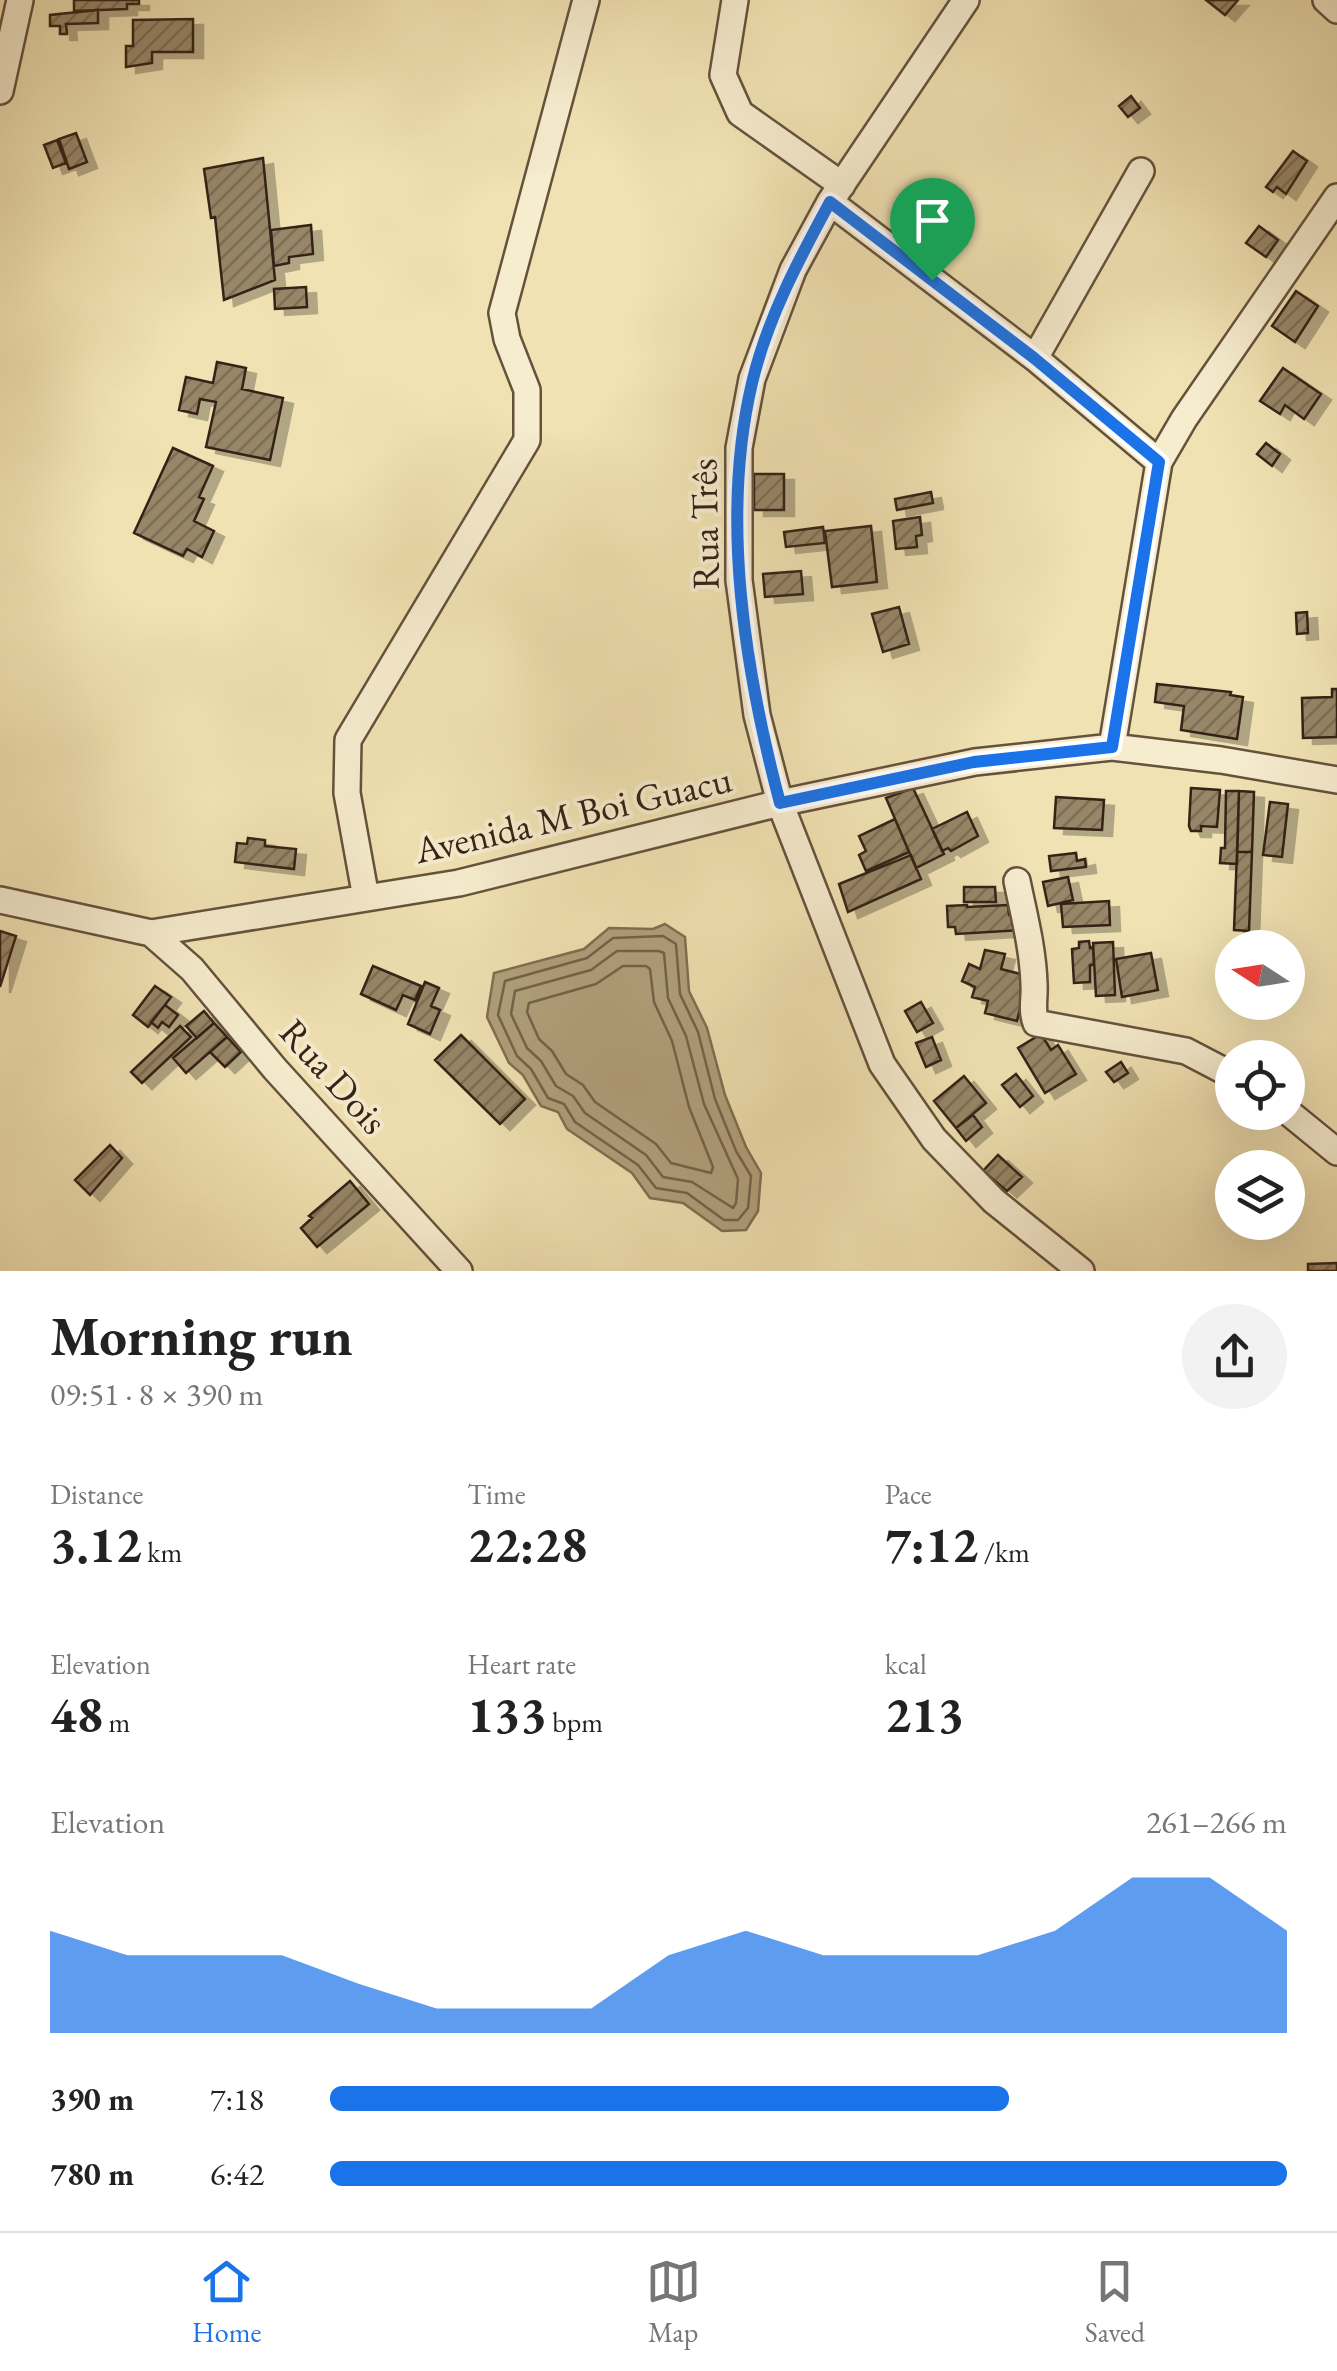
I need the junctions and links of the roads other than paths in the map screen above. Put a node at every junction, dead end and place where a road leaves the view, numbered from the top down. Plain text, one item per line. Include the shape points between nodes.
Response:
1 (20, 0) edge
2 (586, 0) edge
3 (735, 0) edge
4 (966, 0) edge
5 (1326, 0) edge
6 (1337, 10) edge
7 (0, 90) edge
8 (1141, 171) dead end
9 (836, 194) junction
10 (1337, 197) edge
11 (1034, 358) junction
12 (1159, 462) junction
13 (1112, 747) junction
14 (1337, 780) edge
15 (780, 803) junction
16 (1017, 881) dead end
17 (366, 898) junction
18 (0, 900) edge
19 (150, 933) junction
20 (1215, 1066) edge
21 (1305, 1126) edge
22 (1337, 1152) edge
23 (459, 1271) edge
24 (1080, 1271) edge

1 - 7 street
2 - 17 street via 502,313 527,390 527,440 348,740 347,793
3 - 9 street via 723,75 740,113
4 - 9 street, Rua Três
5 - 6 street
8 - 11 street
9 - 11 street
9 - 15 street, Rua Três via 793,270 752,379 739,448 739,580 757,716
10 - 12 street
11 - 12 street
12 - 13 street
13 - 14 street
13 - 15 street via 974,762
15 - 17 street, Avenida M Boi Guacu via 459,883
15 - 24 street, Avenida M Boi Guacu via 882,1064 946,1152
16 - 20 street via 1036,1023 1186,1050
17 - 19 street, Avenida M Boi Guacu
18 - 19 street, Avenida M Boi Guacu
19 - 23 street, Rua Dois via 192,969
21 - 22 street

